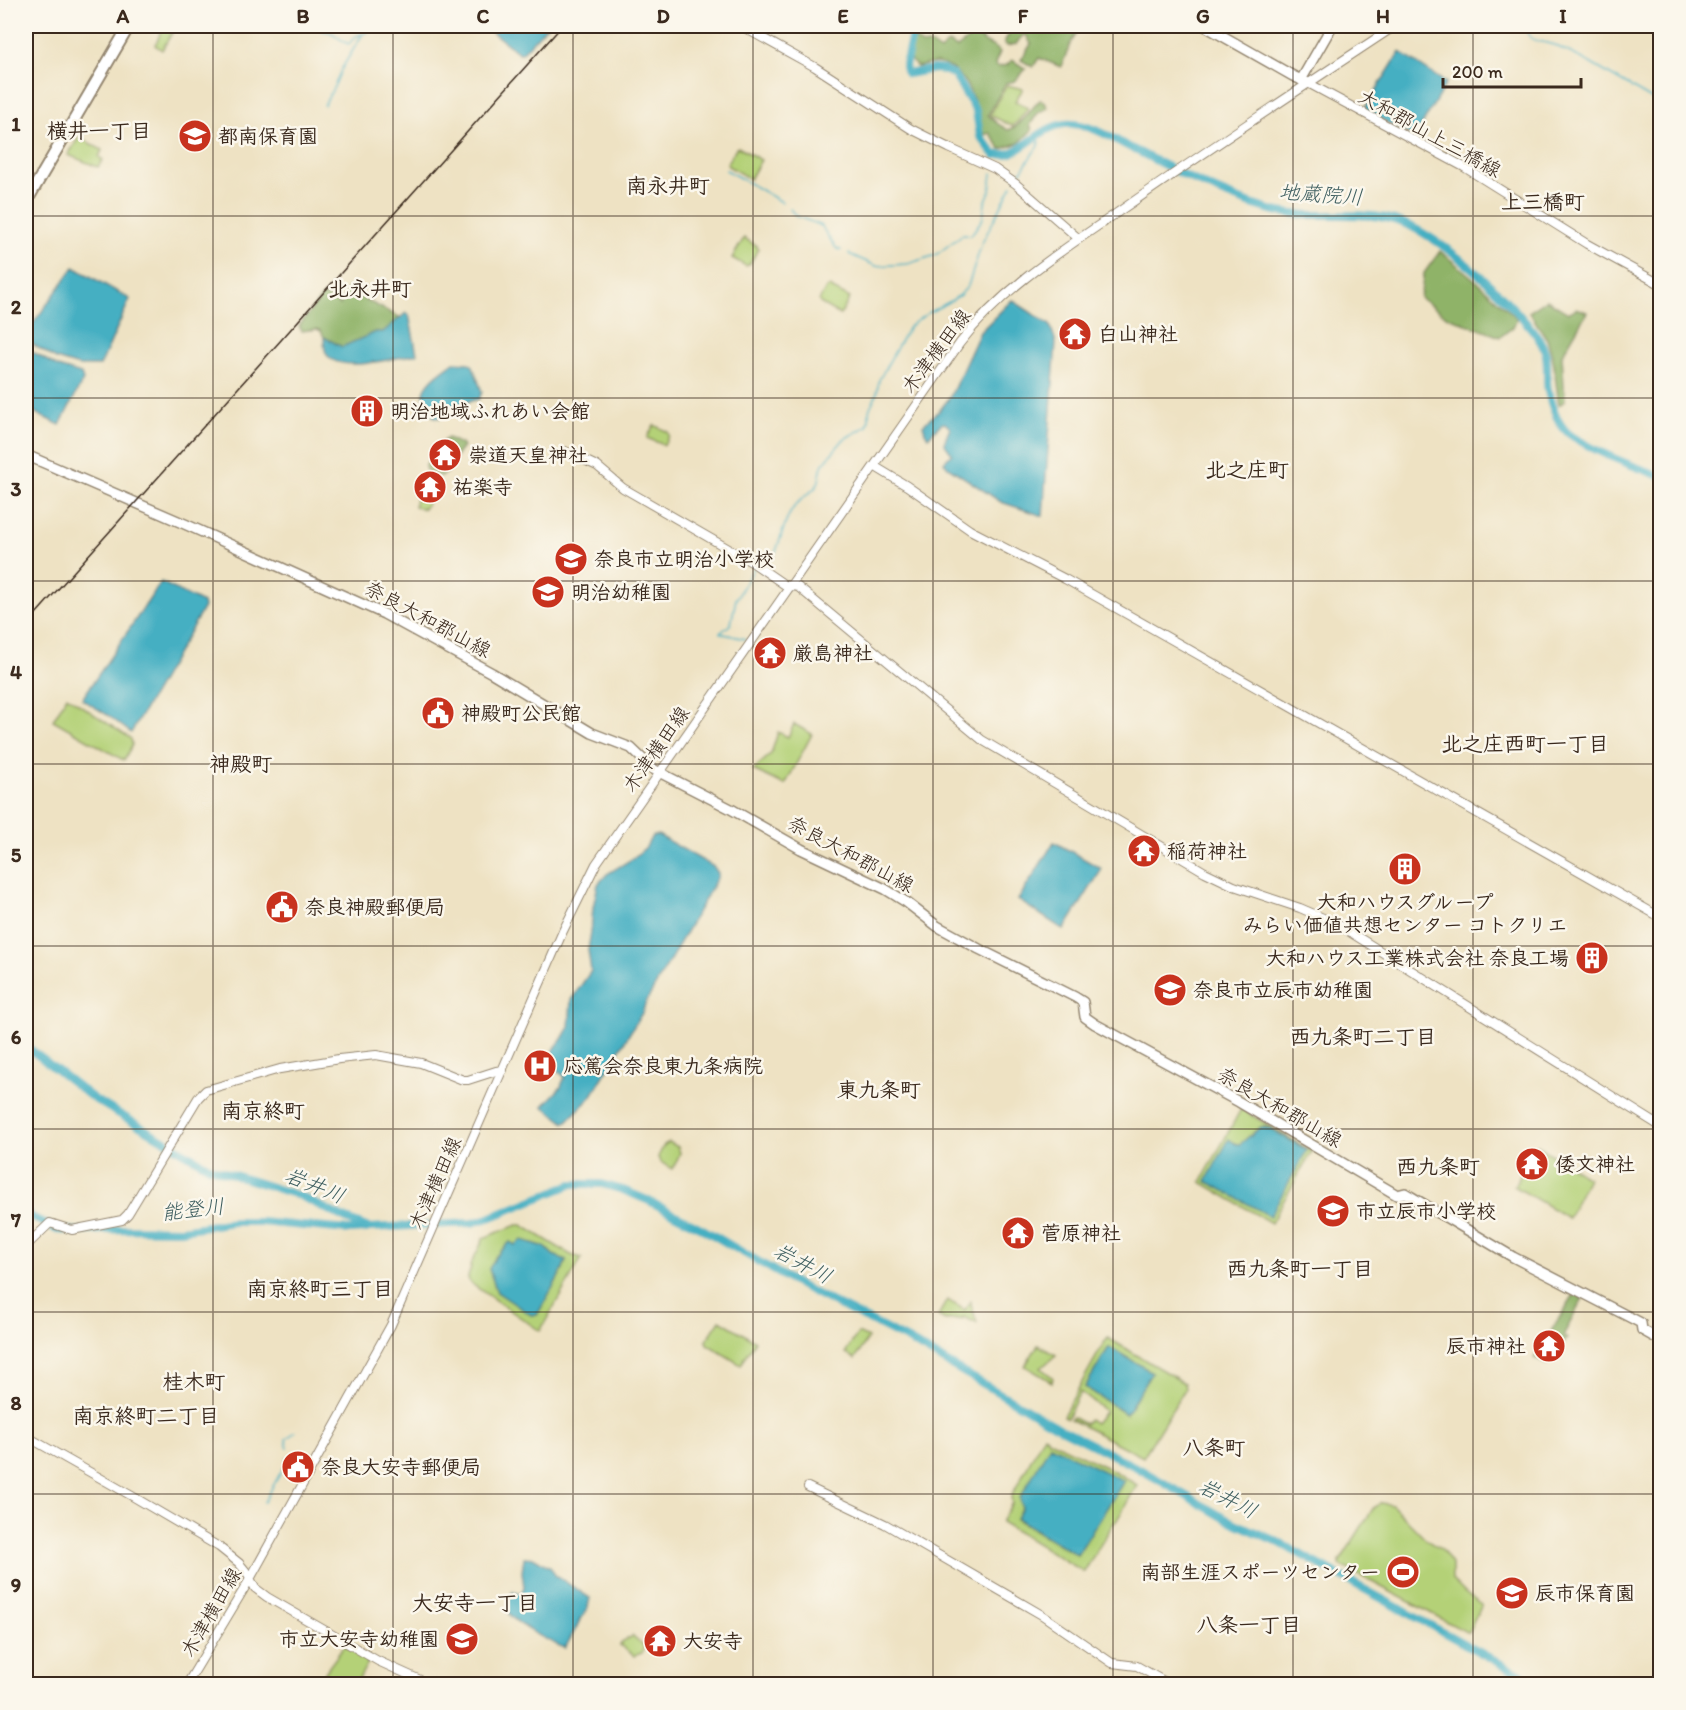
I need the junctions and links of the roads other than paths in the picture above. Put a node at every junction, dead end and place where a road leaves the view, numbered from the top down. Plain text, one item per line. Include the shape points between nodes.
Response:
1 (129, 26) edge
2 (741, 26) edge
3 (1205, 26) edge
4 (1332, 26) edge
5 (1395, 26) edge
6 (1305, 81) junction
7 (26, 202) edge
8 (1079, 239) junction
9 (1660, 284) edge
10 (565, 451) dead end
11 (26, 455) edge
12 (874, 466) junction
13 (791, 586) junction
14 (660, 773) junction
15 (1660, 917) edge
16 (503, 1070) junction
17 (1660, 1126) edge
18 (26, 1246) edge
19 (1660, 1340) edge
20 (26, 1436) edge
21 (808, 1487) dead end
22 (250, 1579) junction
23 (187, 1684) edge
24 (429, 1684) edge
25 (1169, 1684) edge

1 - 7 highway
2 - 8 street via 815,67 912,129 988,165
3 - 6 main road
4 - 6 main road
5 - 6 street, 木津横田線
6 - 8 street, 木津横田線
6 - 9 street, 大和郡山上三橋線 via 1464,167 1587,244
8 - 12 street, 木津横田線 via 1027,276 978,320
10 - 13 street via 597,466 623,488
11 - 14 main road, 奈良大和郡山線 via 384,614 592,733 631,748
12 - 13 street, 木津横田線
12 - 15 street via 976,534 1065,579
13 - 14 street, 木津横田線
13 - 17 street via 798,586 974,734 1007,756 1212,876 1337,924
14 - 16 street, 木津横田線 via 585,884
14 - 19 main road, 奈良大和郡山線 via 885,890 968,944 1075,997 1083,1002 1085,1017 1095,1024 1397,1195 1405,1193 1513,1257 1641,1323 1642,1330
16 - 18 street via 463,1080 422,1063 376,1055 280,1069 206,1089 122,1220 72,1230 50,1223
16 - 22 street, 木津横田線 via 384,1336
20 - 22 street via 205,1539 239,1563
21 - 25 street via 896,1530 1042,1616 1112,1663 1137,1666
22 - 23 street, 木津横田線
22 - 24 street via 255,1588 305,1619 378,1661

